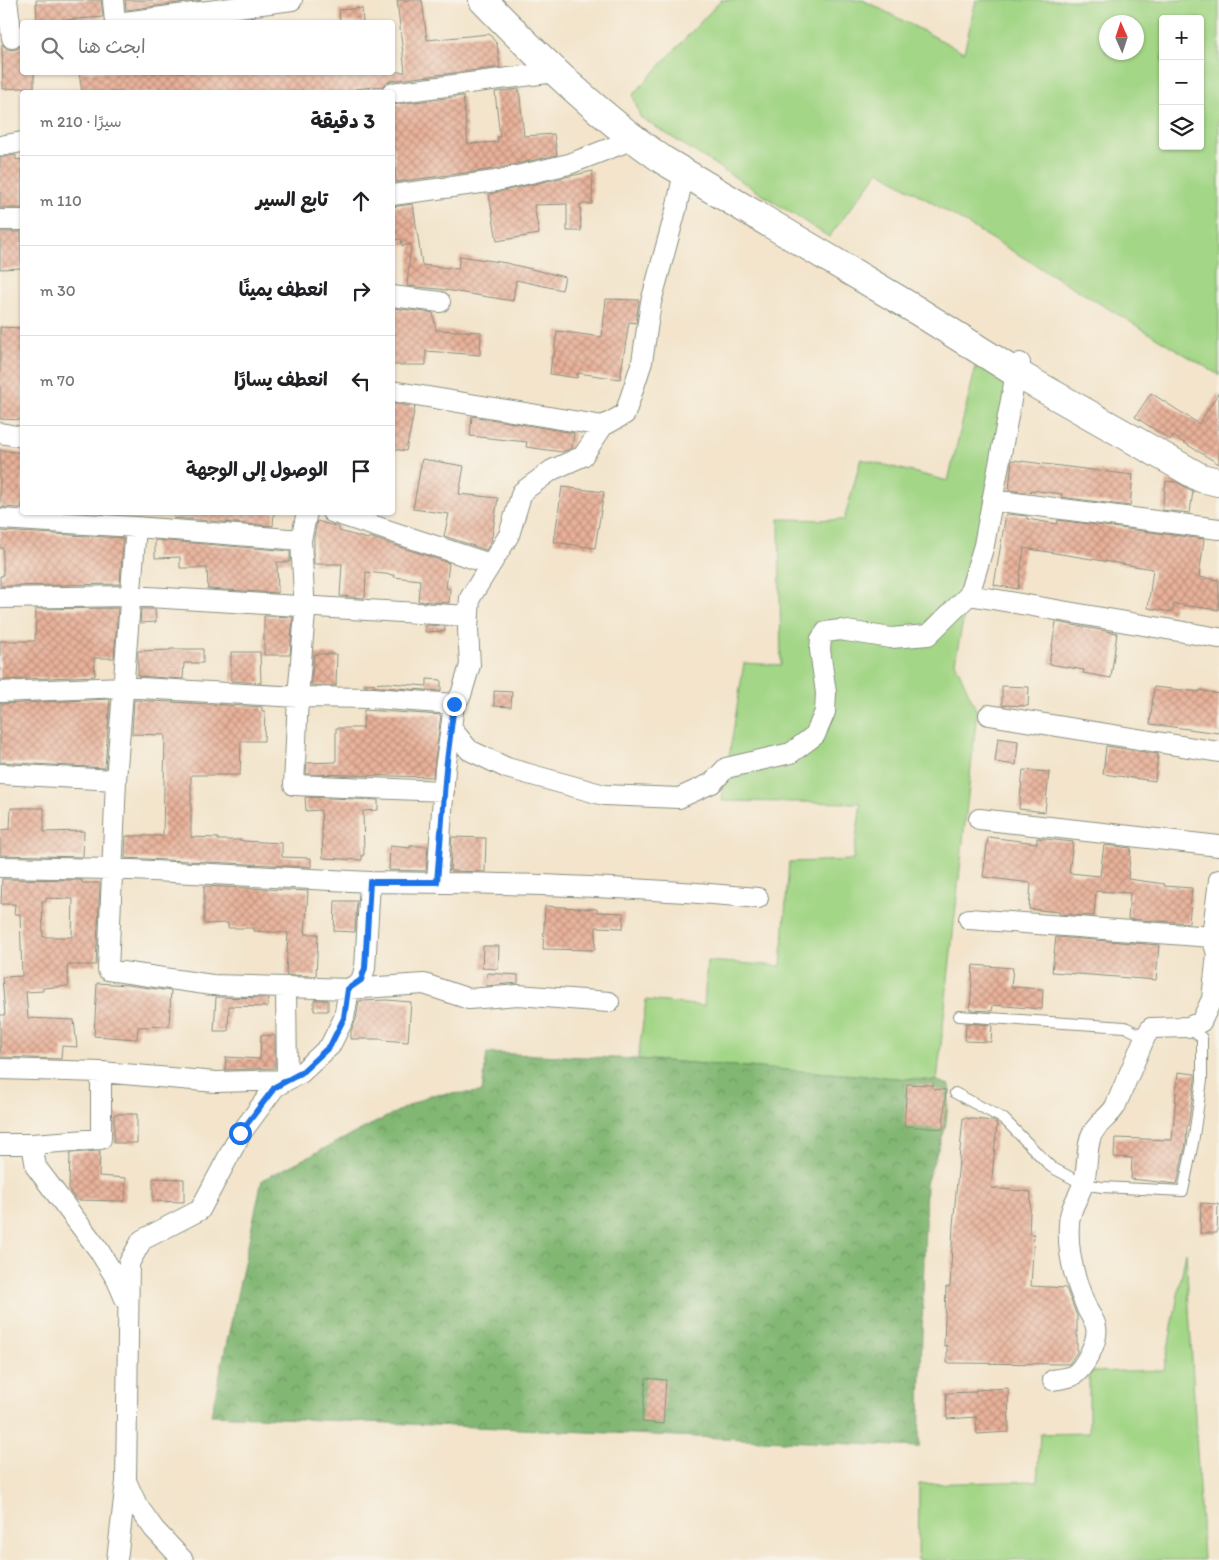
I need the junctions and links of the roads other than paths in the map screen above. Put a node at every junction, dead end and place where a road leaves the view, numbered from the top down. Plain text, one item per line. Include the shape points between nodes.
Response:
1 (7, 0) edge
2 (113, 0) edge
3 (292, 0) edge
4 (483, 0) edge
5 (510, 0) edge
6 (115, 20) edge
7 (140, 20) edge
8 (12, 38) edge
9 (555, 72) junction
10 (395, 93) edge
11 (637, 134) junction
12 (20, 142) edge
13 (0, 146) edge
14 (684, 172) junction
15 (395, 195) edge
16 (0, 220) edge
17 (20, 220) edge
18 (395, 296) edge
19 (440, 302) dead end
20 (1018, 368) junction
21 (395, 391) edge
22 (603, 426) junction
23 (0, 433) edge
24 (20, 437) edge
25 (1218, 483) edge
26 (992, 500) junction
27 (306, 515) edge
28 (341, 515) edge
29 (0, 519) edge
30 (136, 527) junction
31 (1219, 529) edge
32 (301, 540) junction
33 (490, 564) junction
34 (968, 595) junction
35 (131, 596) junction
36 (0, 598) edge
37 (305, 607) junction
38 (469, 616) junction
39 (1219, 638) edge
40 (122, 687) junction
41 (0, 692) edge
42 (298, 697) junction
43 (454, 704) junction
44 (989, 715) dead end
45 (451, 728) junction
46 (1219, 752) edge
47 (0, 774) edge
48 (116, 780) junction
49 (444, 791) junction
50 (979, 818) dead end
51 (1219, 846) edge
52 (0, 866) edge
53 (112, 869) junction
54 (1219, 880) edge
55 (370, 882) junction
56 (437, 882) junction
57 (758, 898) dead end
58 (969, 919) dead end
59 (1212, 937) junction
60 (286, 986) junction
61 (348, 989) junction
62 (609, 1002) dead end
63 (959, 1016) dead end
64 (1188, 1027) junction
65 (1145, 1037) junction
66 (0, 1069) edge
67 (101, 1072) junction
68 (288, 1080) junction
69 (955, 1093) dead end
70 (0, 1144) edge
71 (32, 1144) junction
72 (1083, 1184) junction
73 (128, 1308) junction
74 (1053, 1380) dead end
75 (126, 1481) junction
76 (117, 1560) edge
77 (183, 1560) edge

1 - 8 street
2 - 6 street
3 - 7 street
4 - 9 street
5 - 11 street
9 - 10 street
9 - 11 street
11 - 14 street
11 - 15 street via 568,164 496,181
11 - 20 street via 669,147 919,299
12 - 13 street
14 - 20 street
14 - 22 street via 651,302 639,370 625,414
16 - 17 street
18 - 19 street
20 - 25 street via 1206,470
20 - 26 street
21 - 22 street
22 - 33 street via 583,456 552,470 522,492 509,536
23 - 24 street
26 - 31 street
26 - 34 street via 984,545
27 - 32 street
28 - 33 street
29 - 30 street
30 - 32 street
30 - 35 street
32 - 37 street
33 - 38 street via 470,598
34 - 39 street
34 - 45 street via 928,635 891,638 840,630 826,632 820,650 826,693 825,712 815,735 791,753 726,768 712,783 679,798 604,795 507,768 469,750
35 - 36 street
35 - 37 street
35 - 40 street
37 - 38 street
37 - 42 street
38 - 43 street via 470,665 461,695
40 - 41 street
40 - 42 street
40 - 48 street
42 - 43 street
42 - 49 street via 294,785
43 - 45 street
44 - 46 street
45 - 49 street
47 - 48 street
48 - 53 street
49 - 56 street
50 - 51 street
52 - 53 street
53 - 55 street
53 - 60 street via 108,970 212,984
54 - 59 street
55 - 56 street
55 - 61 street via 365,968 361,980
56 - 57 street via 699,892
58 - 59 street
59 - 64 street via 1217,954 1212,999 1201,1022
60 - 61 street
60 - 68 street
61 - 62 street via 424,984 469,999 518,995
61 - 68 street via 344,1018 330,1046 301,1073
63 - 65 lane via 1125,1027
64 - 65 street via 1151,1028
64 - 72 lane via 1202,1038 1202,1080 1183,1191
65 - 72 street via 1115,1107 1091,1136
66 - 67 street
67 - 68 street via 216,1082
67 - 71 street via 102,1139
68 - 73 street via 275,1087 240,1133 200,1210 142,1240 129,1263
69 - 72 lane via 1004,1119 1051,1167
70 - 71 street
71 - 73 street via 36,1167 98,1250 117,1280
72 - 74 street via 1068,1223 1069,1238 1074,1273 1096,1326 1096,1341 1073,1376
73 - 75 street
75 - 76 street
75 - 77 street via 137,1505 154,1529

